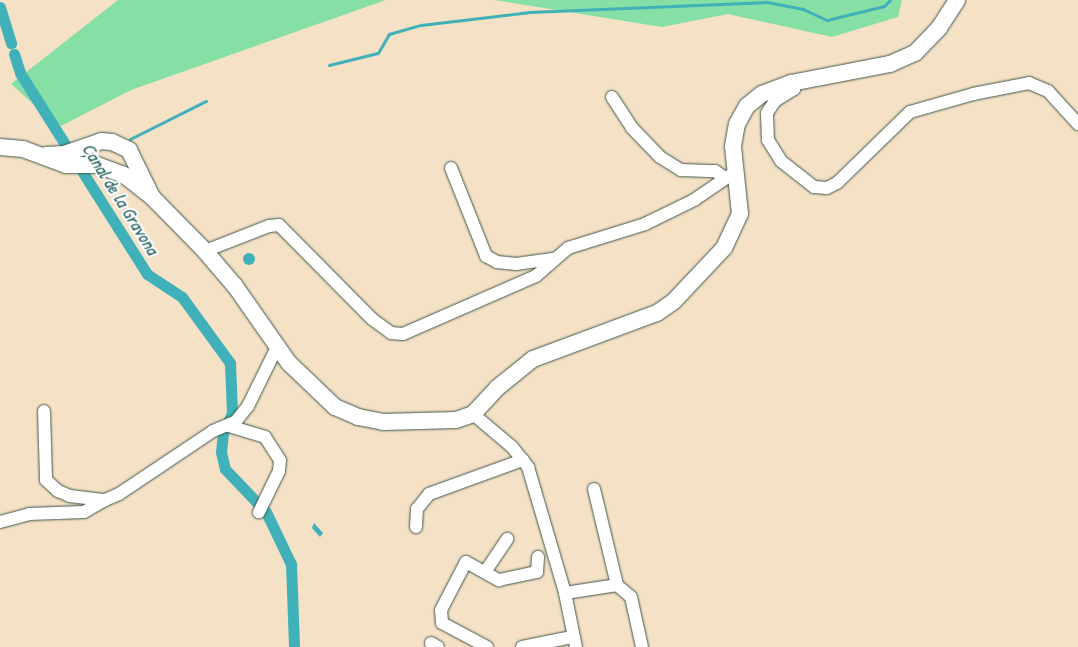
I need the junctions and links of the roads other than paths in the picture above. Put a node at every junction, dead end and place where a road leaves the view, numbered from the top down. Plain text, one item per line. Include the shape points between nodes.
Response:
1 (957, 0) edge
2 (792, 82) junction
3 (612, 97) dead end
4 (1078, 124) edge
5 (101, 142) junction
6 (0, 148) edge
7 (39, 155) junction
8 (96, 164) junction
9 (451, 168) dead end
10 (730, 175) junction
11 (152, 197) junction
12 (205, 251) junction
13 (553, 259) junction
14 (277, 347) junction
15 (44, 411) dead end
16 (473, 414) junction
17 (229, 426) junction
18 (523, 460) junction
19 (594, 488) dead end
20 (105, 500) junction
21 (262, 508) dead end
22 (0, 522) edge
23 (416, 527) dead end
24 (507, 539) dead end
25 (538, 558) dead end
26 (484, 572) junction
27 (617, 585) junction
28 (565, 593) junction
29 (574, 642) edge
30 (528, 646) edge
31 (487, 647) edge
32 (642, 647) edge

1 - 2 street via 939,28 916,53 890,64
2 - 4 street via 794,89 775,101 767,113 768,140 781,161 814,187 827,188 837,184 910,112 973,94 1029,83 1048,91
2 - 10 street via 762,94 747,106 737,124
3 - 10 street via 632,128 660,157 681,170
5 - 7 street via 64,154
5 - 8 street
5 - 11 street via 112,142 129,150
6 - 7 street via 23,149
7 - 8 street via 66,164
8 - 11 street via 124,176
9 - 13 street via 486,256 497,262 516,264
10 - 13 street via 694,200 645,224 568,248
10 - 16 street via 740,214 734,231 724,248 674,301 640,322 533,359 497,388
11 - 12 street
12 - 13 street via 279,225 372,319 391,332 403,334 536,276
12 - 14 street via 235,286
14 - 16 street via 289,363 336,406 358,417 383,422 456,420
14 - 17 street via 248,406
15 - 20 street via 46,480 50,486 70,496
16 - 18 street
17 - 20 street via 213,431 120,494
17 - 21 street via 265,437 280,460 279,471
18 - 23 street via 429,494 417,510
18 - 28 street via 539,496
19 - 27 street
20 - 22 street via 84,512 29,514
24 - 26 street
25 - 26 street via 538,572 499,580
26 - 31 street via 466,562 441,610 442,623
27 - 28 street
27 - 32 street via 630,597
28 - 29 street
29 - 30 street

